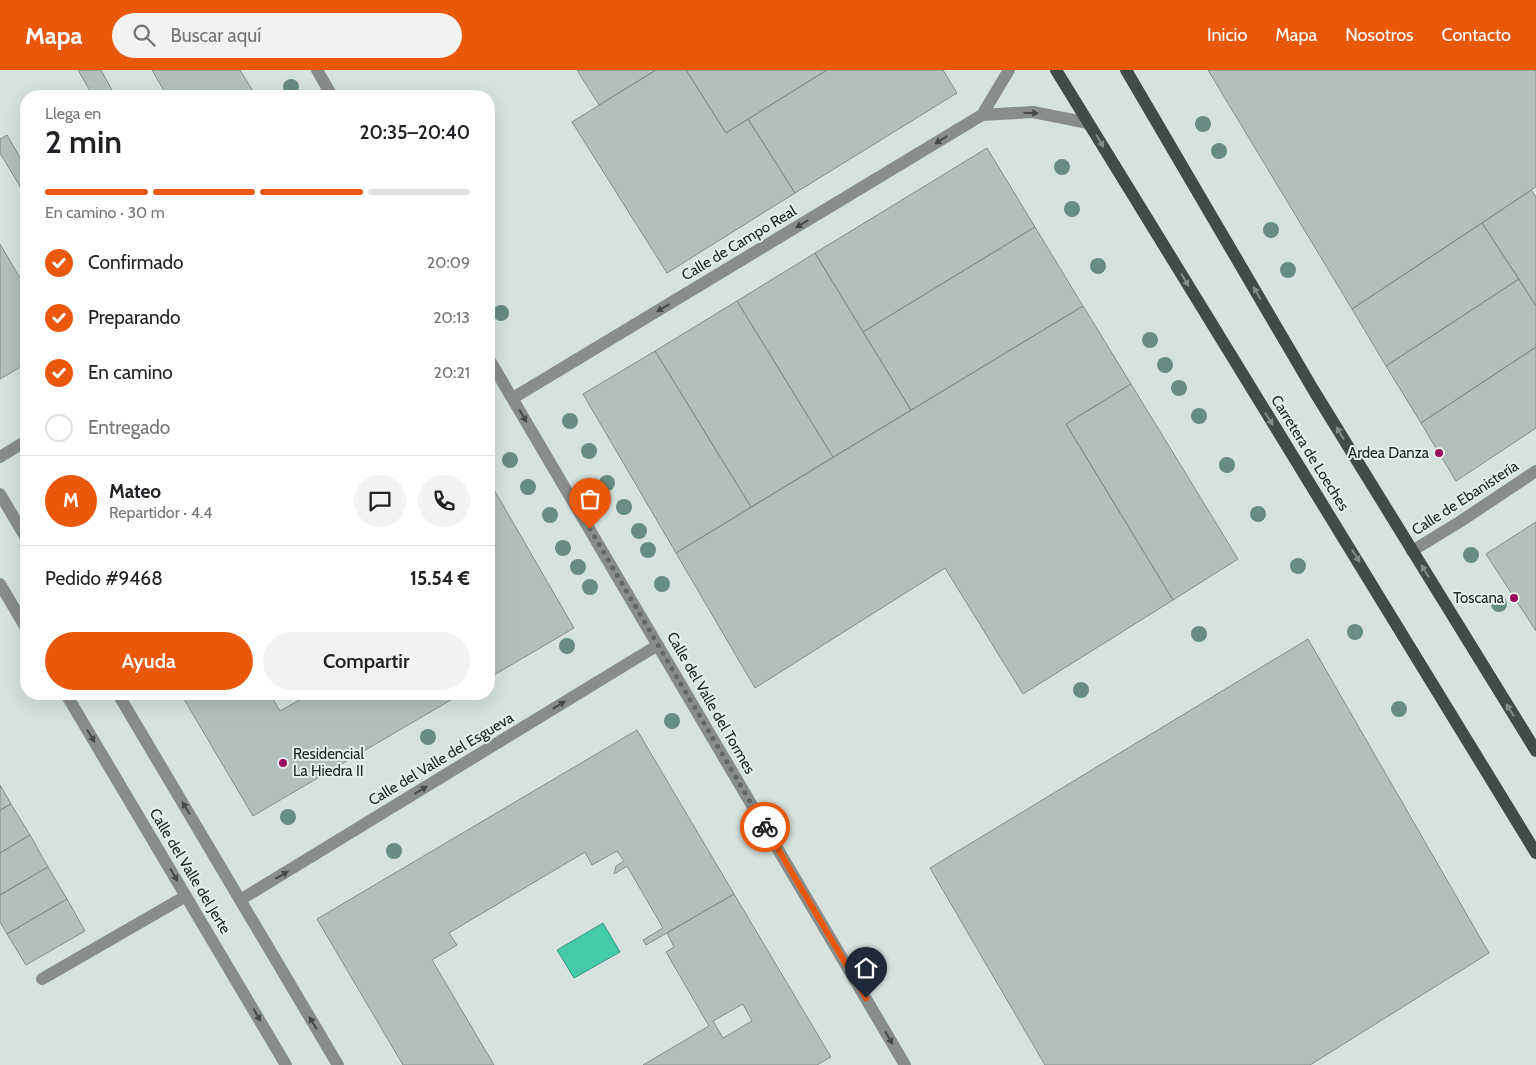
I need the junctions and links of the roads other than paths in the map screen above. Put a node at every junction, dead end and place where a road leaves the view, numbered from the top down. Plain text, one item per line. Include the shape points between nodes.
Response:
1 (317, 70) edge
2 (1009, 70) edge
3 (1056, 70) edge
4 (1126, 70) edge
5 (329, 90) edge
6 (982, 115) junction
7 (1088, 123) junction
8 (495, 369) edge
9 (512, 398) junction
10 (20, 445) edge
11 (0, 457) edge
12 (1536, 471) edge
13 (0, 494) edge
14 (20, 528) edge
15 (1412, 552) junction
16 (0, 584) edge
17 (20, 618) edge
18 (658, 645) junction
19 (70, 700) edge
20 (122, 700) edge
21 (1536, 751) edge
22 (1536, 853) edge
23 (186, 896) junction
24 (240, 900) junction
25 (42, 980) dead end
26 (286, 1065) edge
27 (338, 1065) edge
28 (905, 1065) edge

1 - 5 street
2 - 6 street, Calle de Campo Real
3 - 7 main road, Carretera de Loeches
15 -> 4 main road
6 -> 7 street, Calle de Campo Real via 1033,112
6 -> 9 street, Calle de Campo Real
7 -> 22 main road, Carretera de Loeches
8 - 9 street, Calle del Valle del Tormes
9 -> 18 street, Calle del Valle del Tormes
10 - 11 street
12 - 15 street, Calle de Ebanistería
13 - 14 street
21 -> 15 main road
16 - 17 street
24 -> 18 street, Calle del Valle del Esgueva
18 -> 28 street, Calle del Valle del Tormes
19 -> 23 street, Calle del Valle del Jerte
24 -> 20 street, Calle del Valle del Jerte
23 - 25 street
23 -> 26 street, Calle del Valle del Jerte
27 -> 24 street, Calle del Valle del Jerte

